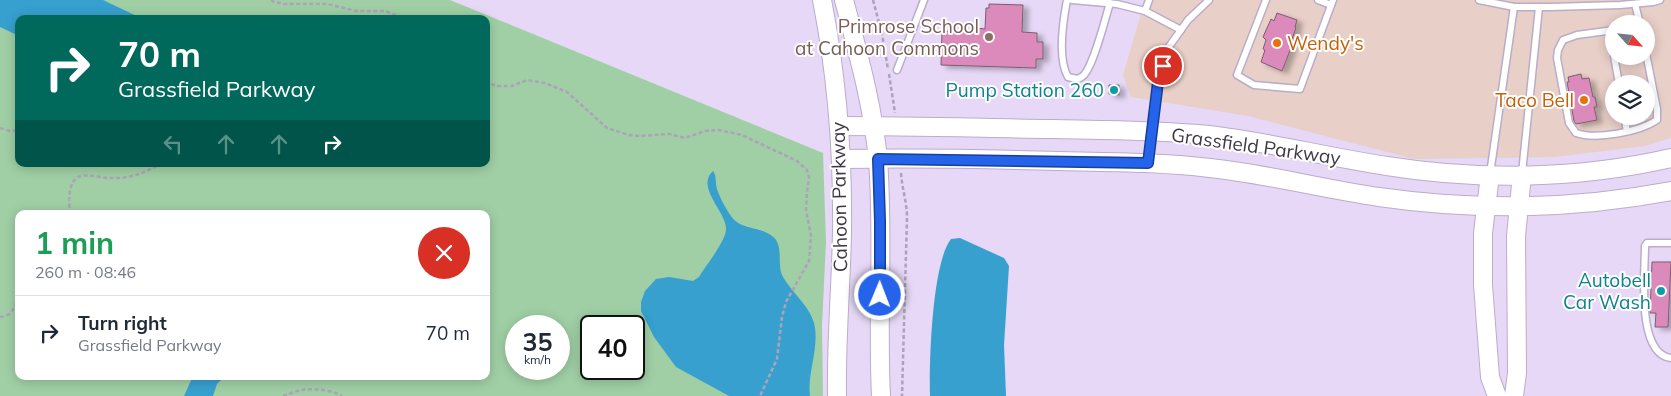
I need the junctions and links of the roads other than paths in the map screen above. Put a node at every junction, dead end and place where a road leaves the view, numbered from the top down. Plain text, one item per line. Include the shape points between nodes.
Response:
1 (822, 0) edge
2 (844, 0) edge
3 (924, 0) edge
4 (1067, 0) edge
5 (1072, 0) edge
6 (1149, 0) edge
7 (1209, 0) edge
8 (1266, 0) edge
9 (1318, 0) edge
10 (1478, 0) edge
11 (1660, 0) edge
12 (1110, 3) junction
13 (1332, 3) edge
14 (1635, 4) junction
15 (1514, 7) junction
16 (1539, 7) junction
17 (1145, 11) junction
18 (1638, 15) edge
19 (1181, 30) junction
20 (1605, 31) edge
21 (1648, 65) edge
22 (897, 70) dead end
23 (1626, 125) edge
24 (839, 126) junction
25 (874, 126) junction
26 (1152, 131) junction
27 (1627, 131) junction
28 (1671, 158) edge
29 (878, 159) junction
30 (841, 160) junction
31 (1148, 163) junction
32 (1490, 175) junction
33 (1522, 175) junction
34 (1671, 191) edge
35 (1486, 206) junction
36 (1518, 206) junction
37 (1671, 243) edge
38 (1671, 358) edge
39 (837, 396) edge
40 (881, 396) edge
41 (1497, 396) edge
42 (1514, 396) edge

1 - 24 street, Cahoon Parkway
2 - 25 street, Cahoon Parkway
3 - 22 lane
4 - 12 lane via 1063,20 1063,68 1068,77 1077,79 1083,76 1089,64
5 - 12 lane
6 - 17 lane
7 - 19 lane
8 - 13 lane via 1238,75 1254,85 1300,89
9 - 13 lane
10 - 15 lane
11 - 14 lane
12 - 17 lane
14 - 16 lane
14 - 18 lane
15 - 16 lane
15 - 32 lane
16 - 33 lane
17 - 19 lane
19 - 26 lane via 1168,48 1158,82
20 - 27 lane via 1563,40 1558,50 1569,123 1576,133 1593,137
21 - 27 lane via 1657,120 1648,126
23 - 27 lane
24 - 25 street, Grassfield Parkway
24 - 30 street, Cahoon Parkway
25 - 26 street, Grassfield Parkway
25 - 29 street, Cahoon Parkway
26 - 31 lane
26 - 32 street, Grassfield Parkway via 1234,139 1411,169
28 - 33 street, Grassfield Parkway via 1597,170
29 - 30 street, Grassfield Parkway
29 - 31 street, Grassfield Parkway
29 - 40 street, Cahoon Parkway
30 - 39 street, Cahoon Parkway
31 - 35 street, Grassfield Parkway via 1210,168 1403,200
32 - 33 street, Grassfield Parkway
32 - 35 street
33 - 36 street
34 - 36 street, Grassfield Parkway via 1592,202
35 - 36 street, Grassfield Parkway
35 - 41 street via 1482,241 1485,331 1490,376
36 - 42 street via 1515,263 1517,373
37 - 38 lane via 1645,246 1647,329 1656,351

